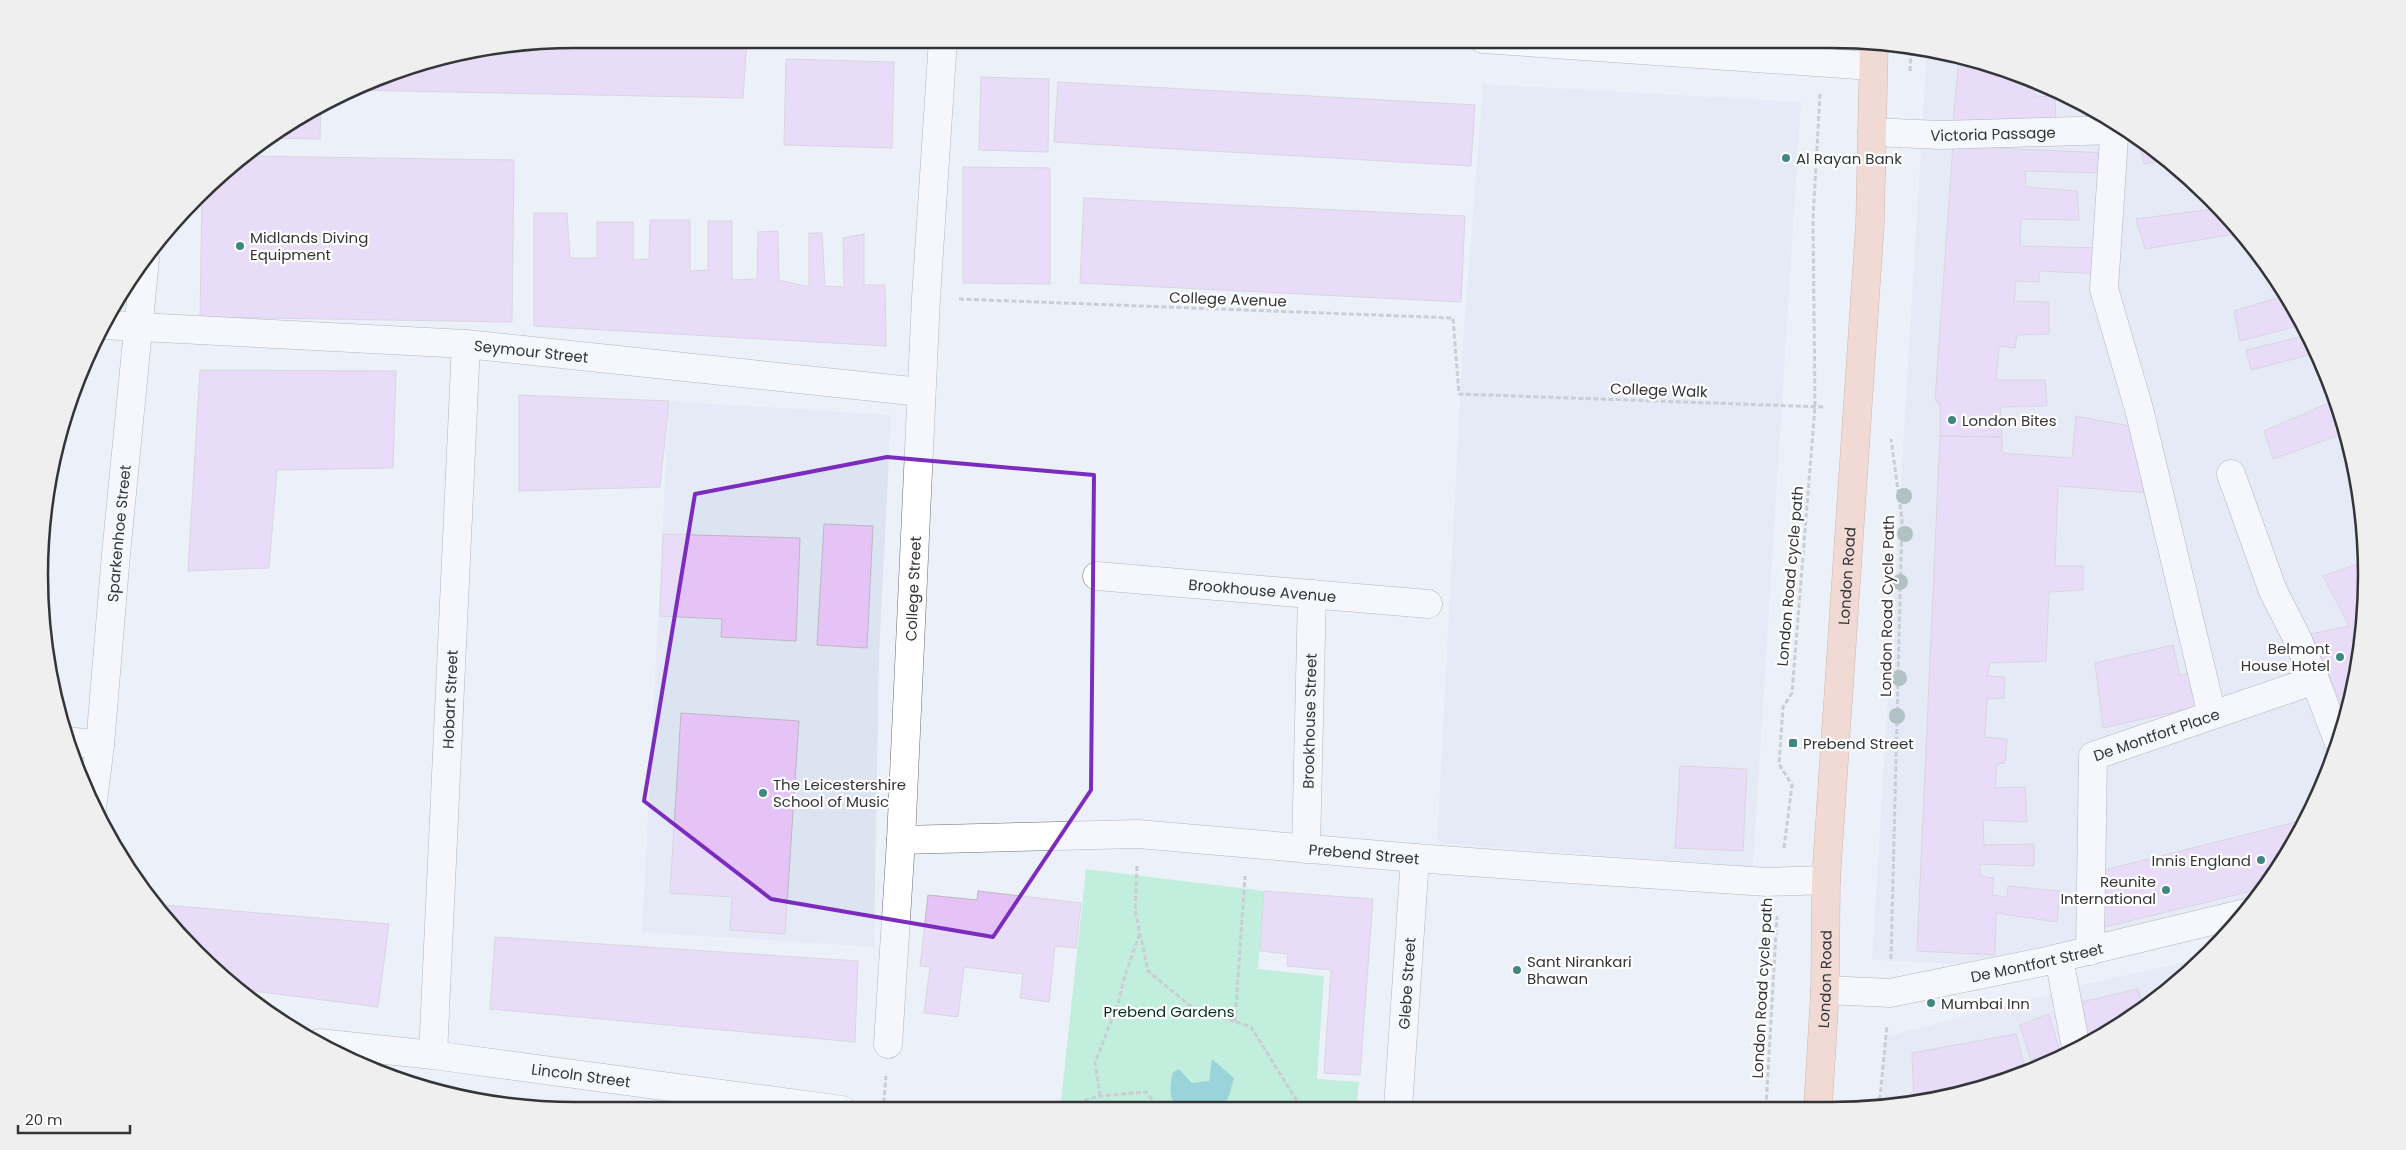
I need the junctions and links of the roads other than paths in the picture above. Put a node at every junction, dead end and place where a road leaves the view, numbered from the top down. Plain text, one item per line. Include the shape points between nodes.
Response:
1 (943, 48) edge
2 (1605, 48) edge
3 (1873, 54) edge
4 (2108, 126) edge
5 (2115, 130) edge
6 (1872, 132) junction
7 (144, 271) edge
8 (111, 325) edge
9 (140, 326) junction
10 (466, 344) junction
11 (921, 392) junction
12 (2231, 474) dead end
13 (1097, 576) dead end
14 (1312, 594) junction
15 (1428, 604) dead end
16 (2315, 680) junction
17 (2212, 715) junction
18 (2335, 732) edge
19 (74, 742) edge
20 (100, 745) junction
21 (94, 791) edge
22 (901, 840) junction
23 (1306, 848) junction
24 (1415, 858) junction
25 (1826, 880) junction
26 (2234, 916) edge
27 (2090, 951) junction
28 (2059, 958) junction
29 (1825, 990) junction
30 (2075, 1042) edge
31 (888, 1044) dead end
32 (336, 1045) edge
33 (433, 1055) junction
34 (783, 1102) edge
35 (1398, 1102) edge
36 (1818, 1102) edge

1 - 11 street, College Street
2 - 3 street via 1821,64
3 - 6 main road, London Road
4 - 6 street, Victoria Passage via 1941,135
5 - 17 street via 2104,289 2139,409
6 - 25 main road, London Road via 1859,410
7 - 9 street, Sparkenhoe Street
8 - 9 street, Seymour Street
9 - 10 street, Seymour Street
9 - 20 street, Sparkenhoe Street
10 - 11 street, Seymour Street
10 - 33 street, Hobart Street
11 - 22 street, College Street
12 - 16 street via 2273,591
13 - 14 street, Brookhouse Avenue
14 - 15 street, Brookhouse Avenue
14 - 23 street, Brookhouse Street
16 - 17 street, De Montfort Place
16 - 18 street
17 - 27 street, De Montfort Place via 2093,756
19 - 20 street
20 - 21 street, Sparkenhoe Street
22 - 23 street, Prebend Street via 1138,834
22 - 31 street, College Street
23 - 24 street, Prebend Street
24 - 25 street, Prebend Street via 1779,881
24 - 35 street, Glebe Street
25 - 29 main road, London Road
26 - 27 street, De Montfort Street
27 - 28 street, De Montfort Street
28 - 29 street, De Montfort Street via 1890,993
28 - 30 street
29 - 36 main road, London Road
32 - 33 street, Lincoln Street
33 - 34 street, Lincoln Street

